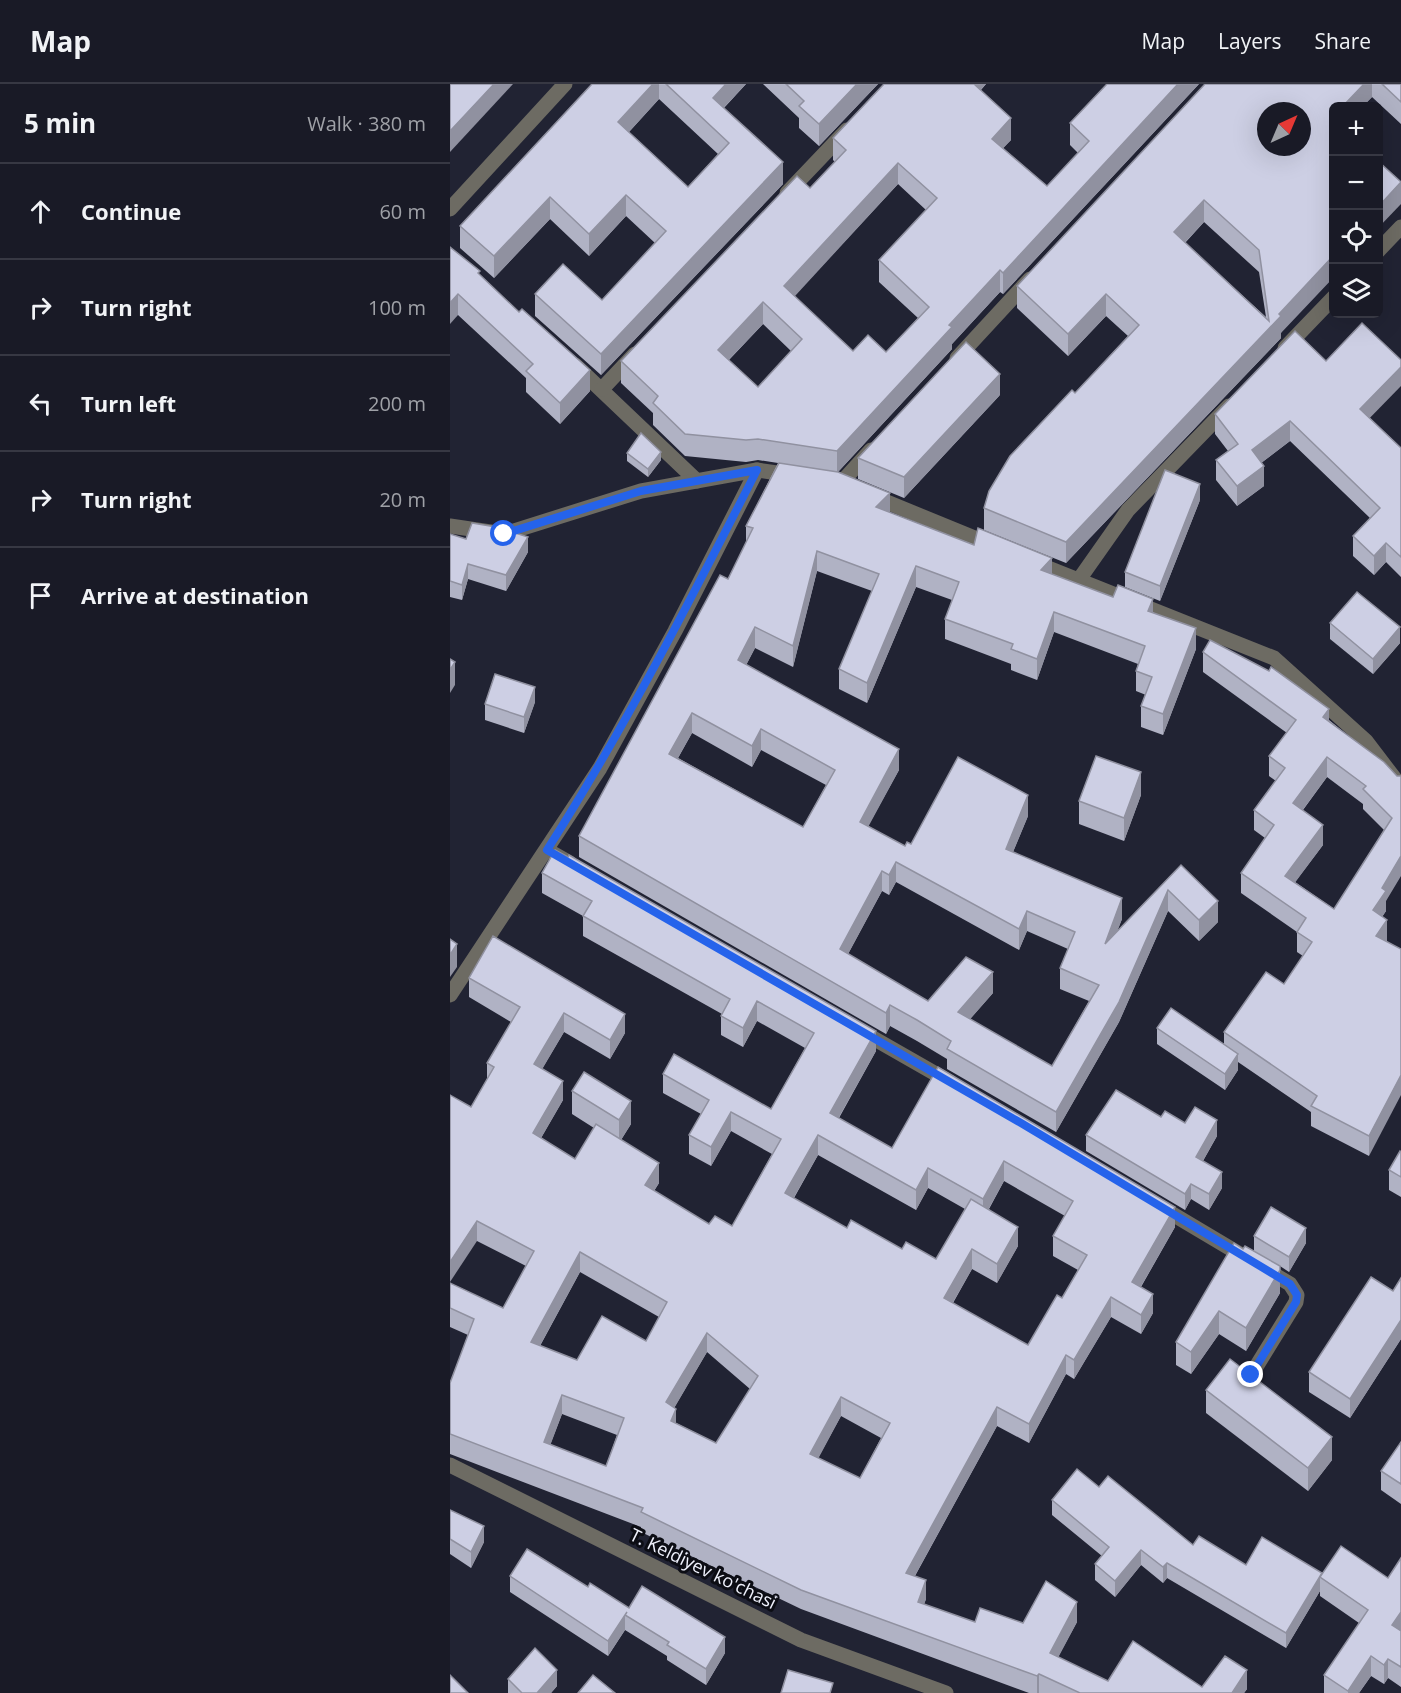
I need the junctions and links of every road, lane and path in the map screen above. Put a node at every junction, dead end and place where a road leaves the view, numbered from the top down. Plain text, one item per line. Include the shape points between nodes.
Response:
1 (566, 84) edge
2 (859, 118) edge
3 (778, 202) edge
4 (450, 209) edge
5 (1401, 227) edge
6 (1383, 246) edge
7 (1042, 266) edge
8 (1329, 302) edge
9 (642, 346) edge
10 (560, 351) edge
11 (1276, 357) edge
12 (945, 370) edge
13 (602, 389) junction
14 (1243, 391) edge
15 (881, 440) edge
16 (757, 470) junction
17 (809, 478) edge
18 (697, 481) junction
19 (450, 526) edge
20 (1078, 580) junction
21 (1401, 787) edge
22 (547, 850) junction
23 (588, 874) edge
24 (450, 995) edge
25 (845, 1022) edge
26 (968, 1093) edge
27 (1144, 1197) edge
28 (1251, 1375) edge
29 (450, 1465) edge
30 (946, 1693) edge

1 - 4 street
2 - 3 street
5 - 6 street
7 - 12 street
8 - 11 street
9 - 13 street
10 - 13 street
13 - 18 street
14 - 20 street via 1128,510
15 - 20 street via 846,486
16 - 17 street
16 - 18 street
16 - 22 street via 600,768
18 - 19 street via 641,491 504,534
20 - 21 street via 1274,658 1365,741
22 - 23 street
22 - 24 street
25 - 26 street
27 - 28 street via 1290,1284 1297,1295
29 - 30 street, T. Keldiyev ko'chasi via 801,1640

